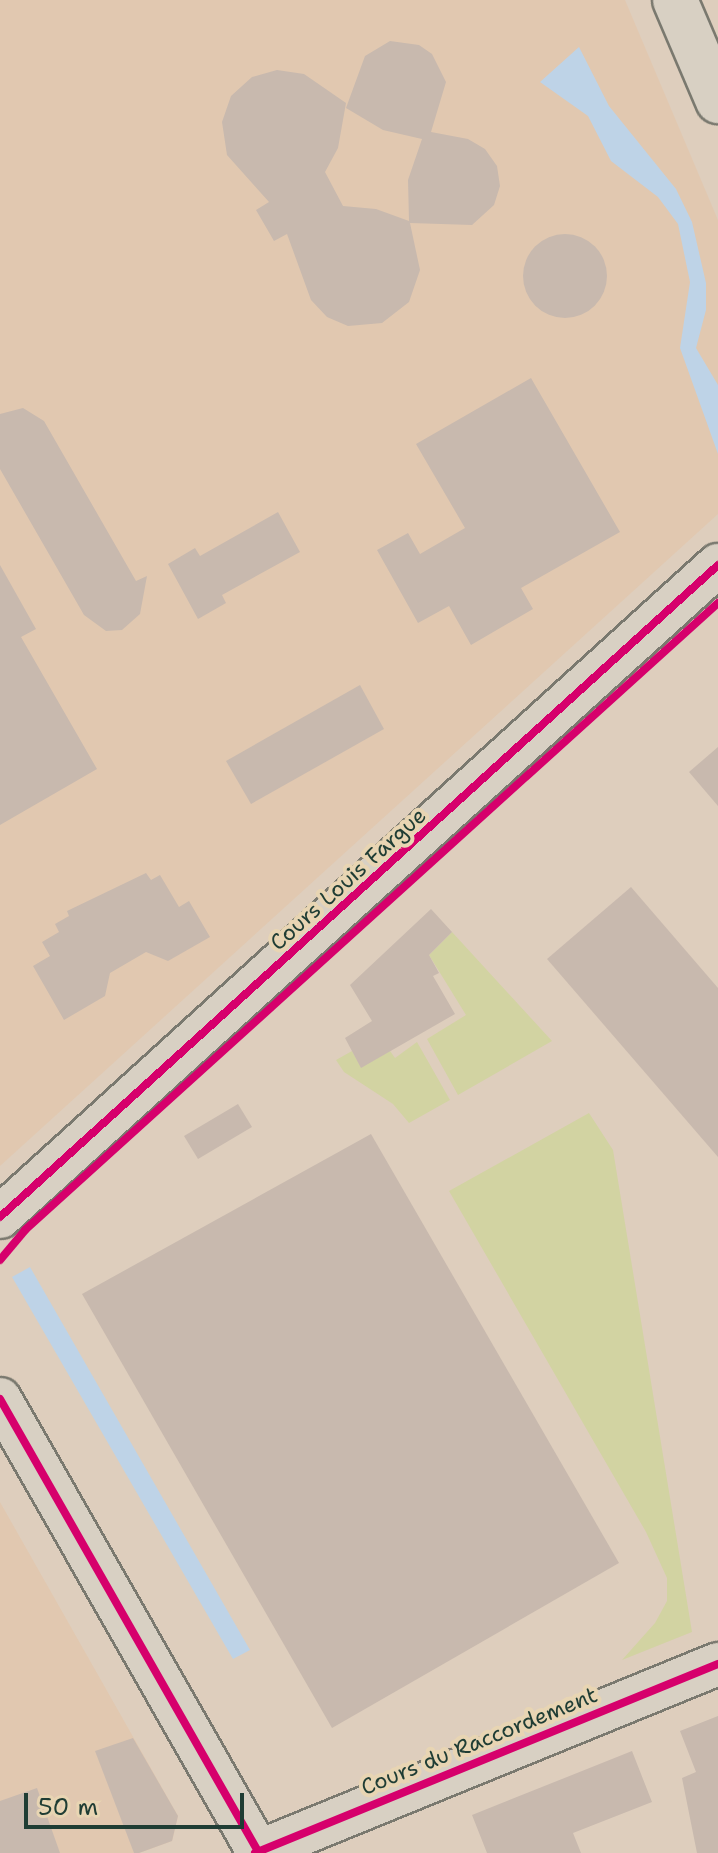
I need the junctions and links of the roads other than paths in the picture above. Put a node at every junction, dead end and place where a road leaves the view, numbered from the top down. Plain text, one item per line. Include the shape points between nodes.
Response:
1 (675, 0) edge
2 (718, 101) edge
3 (718, 565) edge
4 (0, 1217) edge
5 (0, 1399) edge
6 (718, 1664) edge
7 (257, 1853) edge

1 - 2 main road
3 - 4 street, Cours Louis Fargue
5 - 7 street
6 - 7 street, Cours du Raccordement

